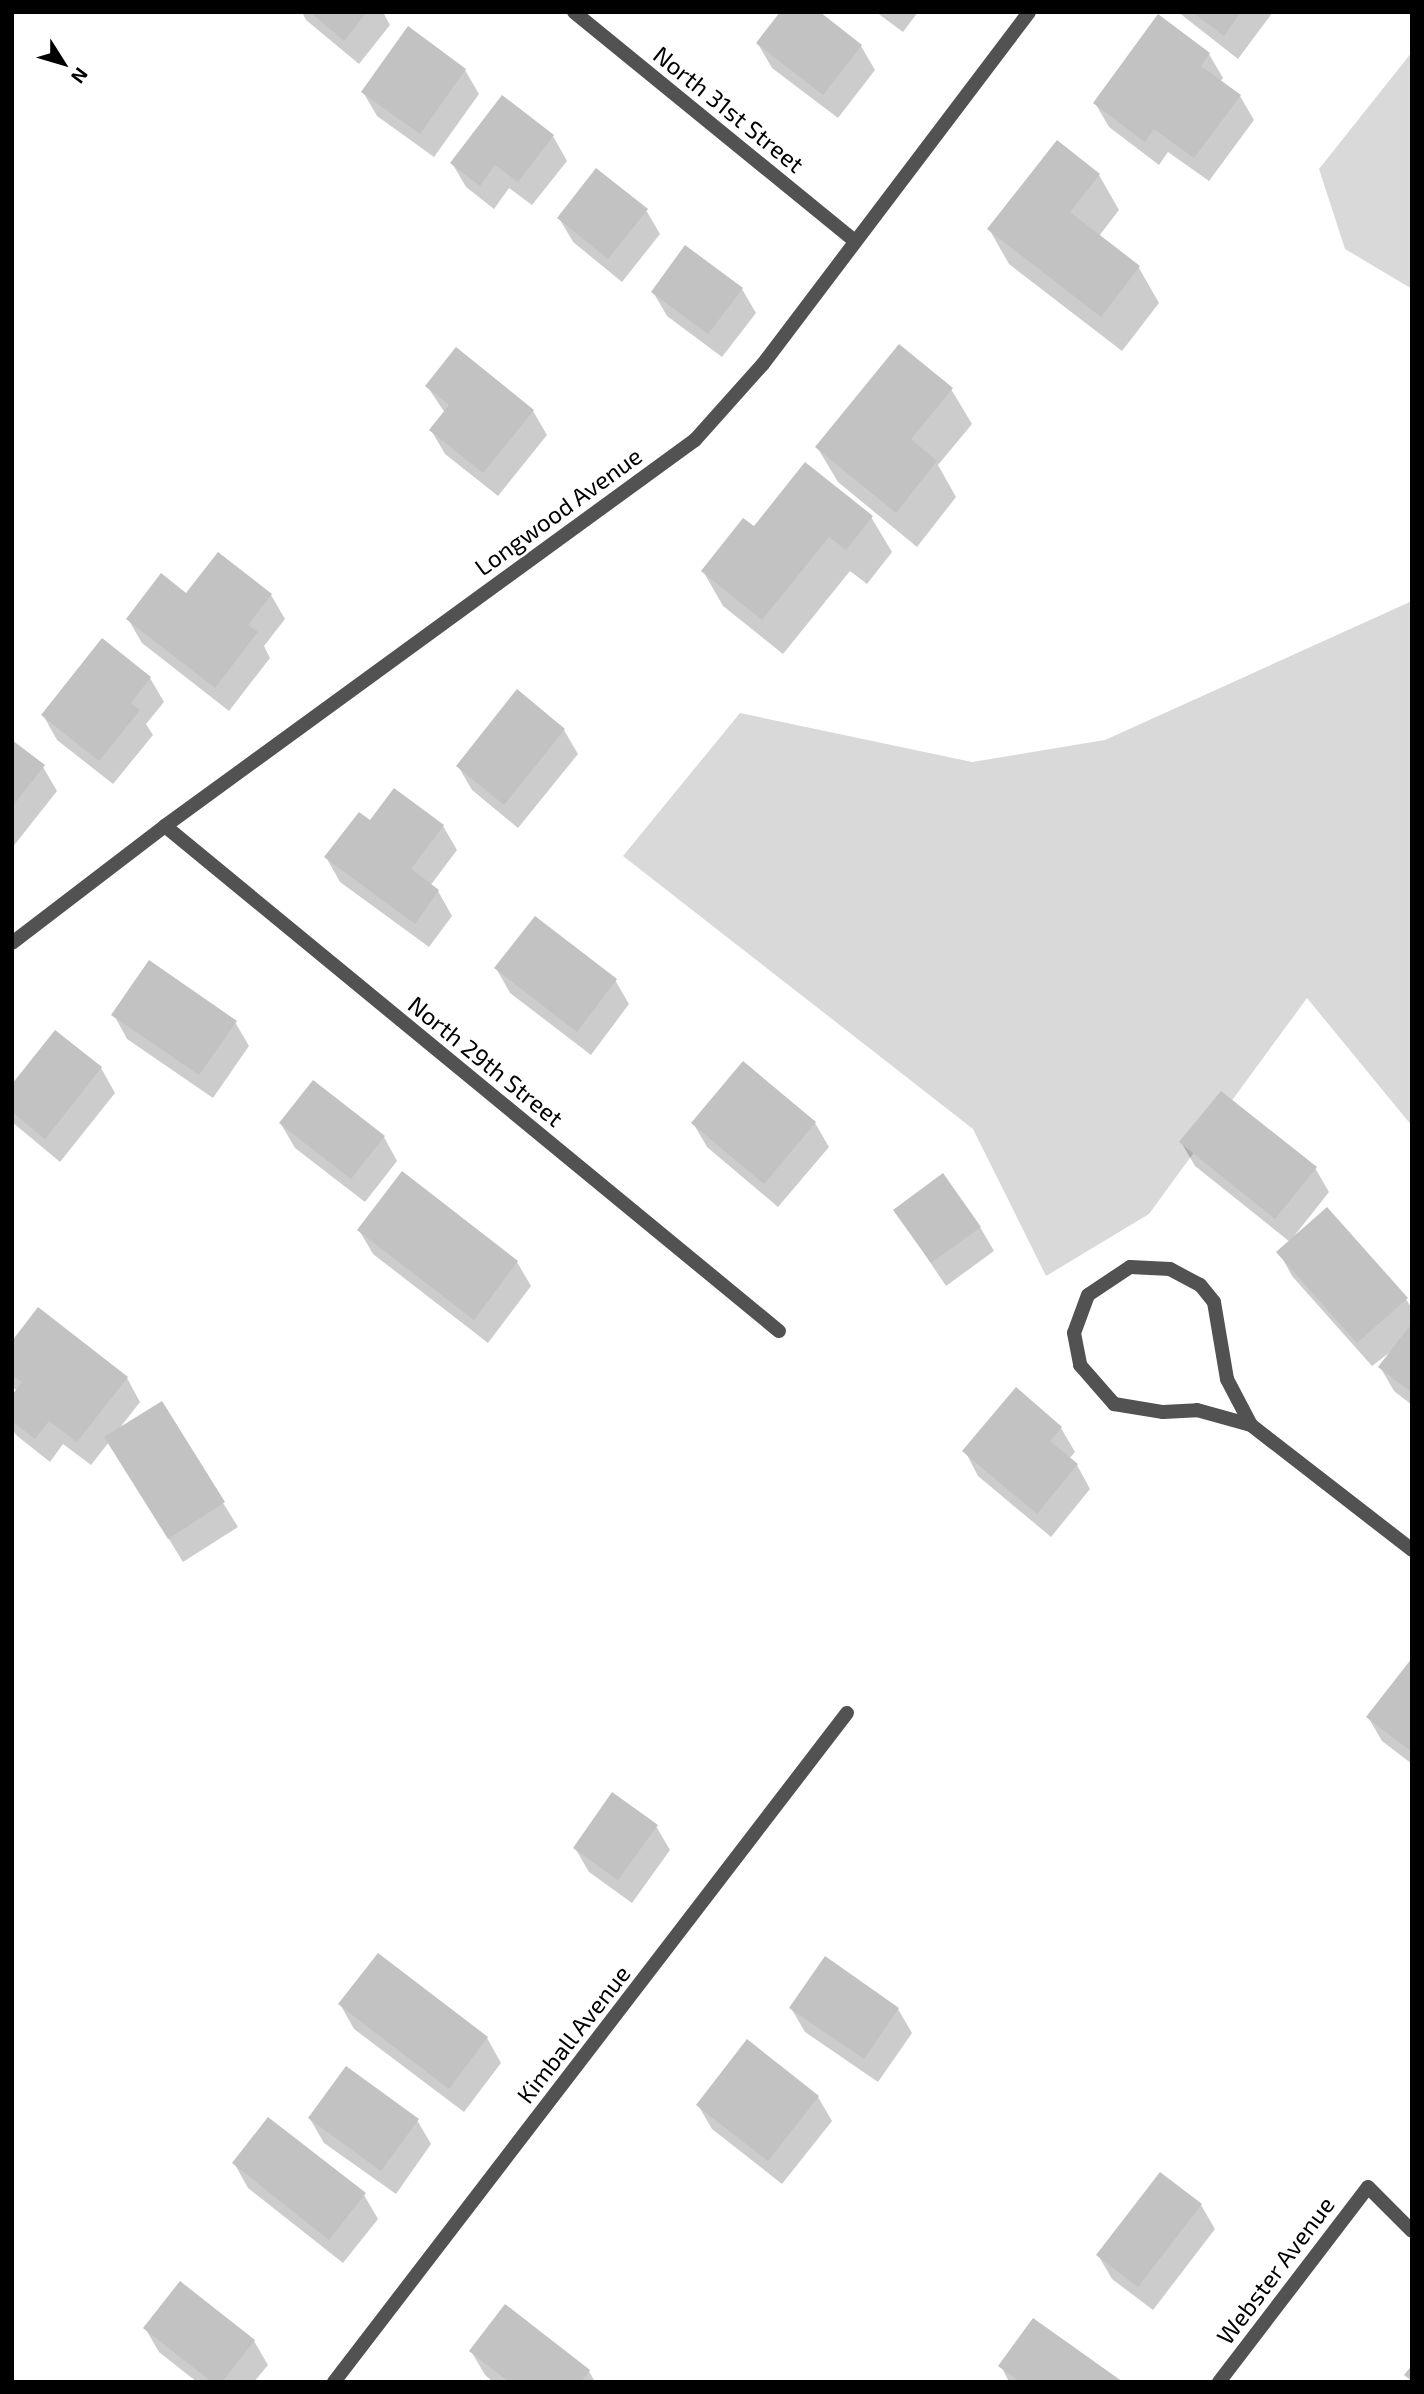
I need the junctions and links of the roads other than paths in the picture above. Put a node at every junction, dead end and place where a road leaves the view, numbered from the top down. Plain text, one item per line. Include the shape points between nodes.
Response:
1 (574, 12) edge
2 (1029, 12) edge
3 (854, 240) junction
4 (165, 826) junction
5 (12, 943) edge
6 (779, 1331) dead end
7 (1251, 1425) junction
8 (1412, 1550) edge
9 (847, 1713) dead end
10 (1412, 2231) edge
11 (334, 2382) edge
12 (1219, 2382) edge

1 - 3 street, North 31st Street
2 - 3 street, Longwood Avenue
3 - 4 street, Longwood Avenue via 763,364 695,440
4 - 5 street, Longwood Avenue
4 - 6 street, North 29th Street
7 - 7 street via 1227,1379 1213,1302 1200,1285 1170,1269 1130,1267 1088,1294 1074,1333 1080,1365 1114,1404 1163,1412 1197,1410
7 - 8 street
9 - 11 street, Kimball Avenue
10 - 12 street, Webster Avenue via 1368,2187

